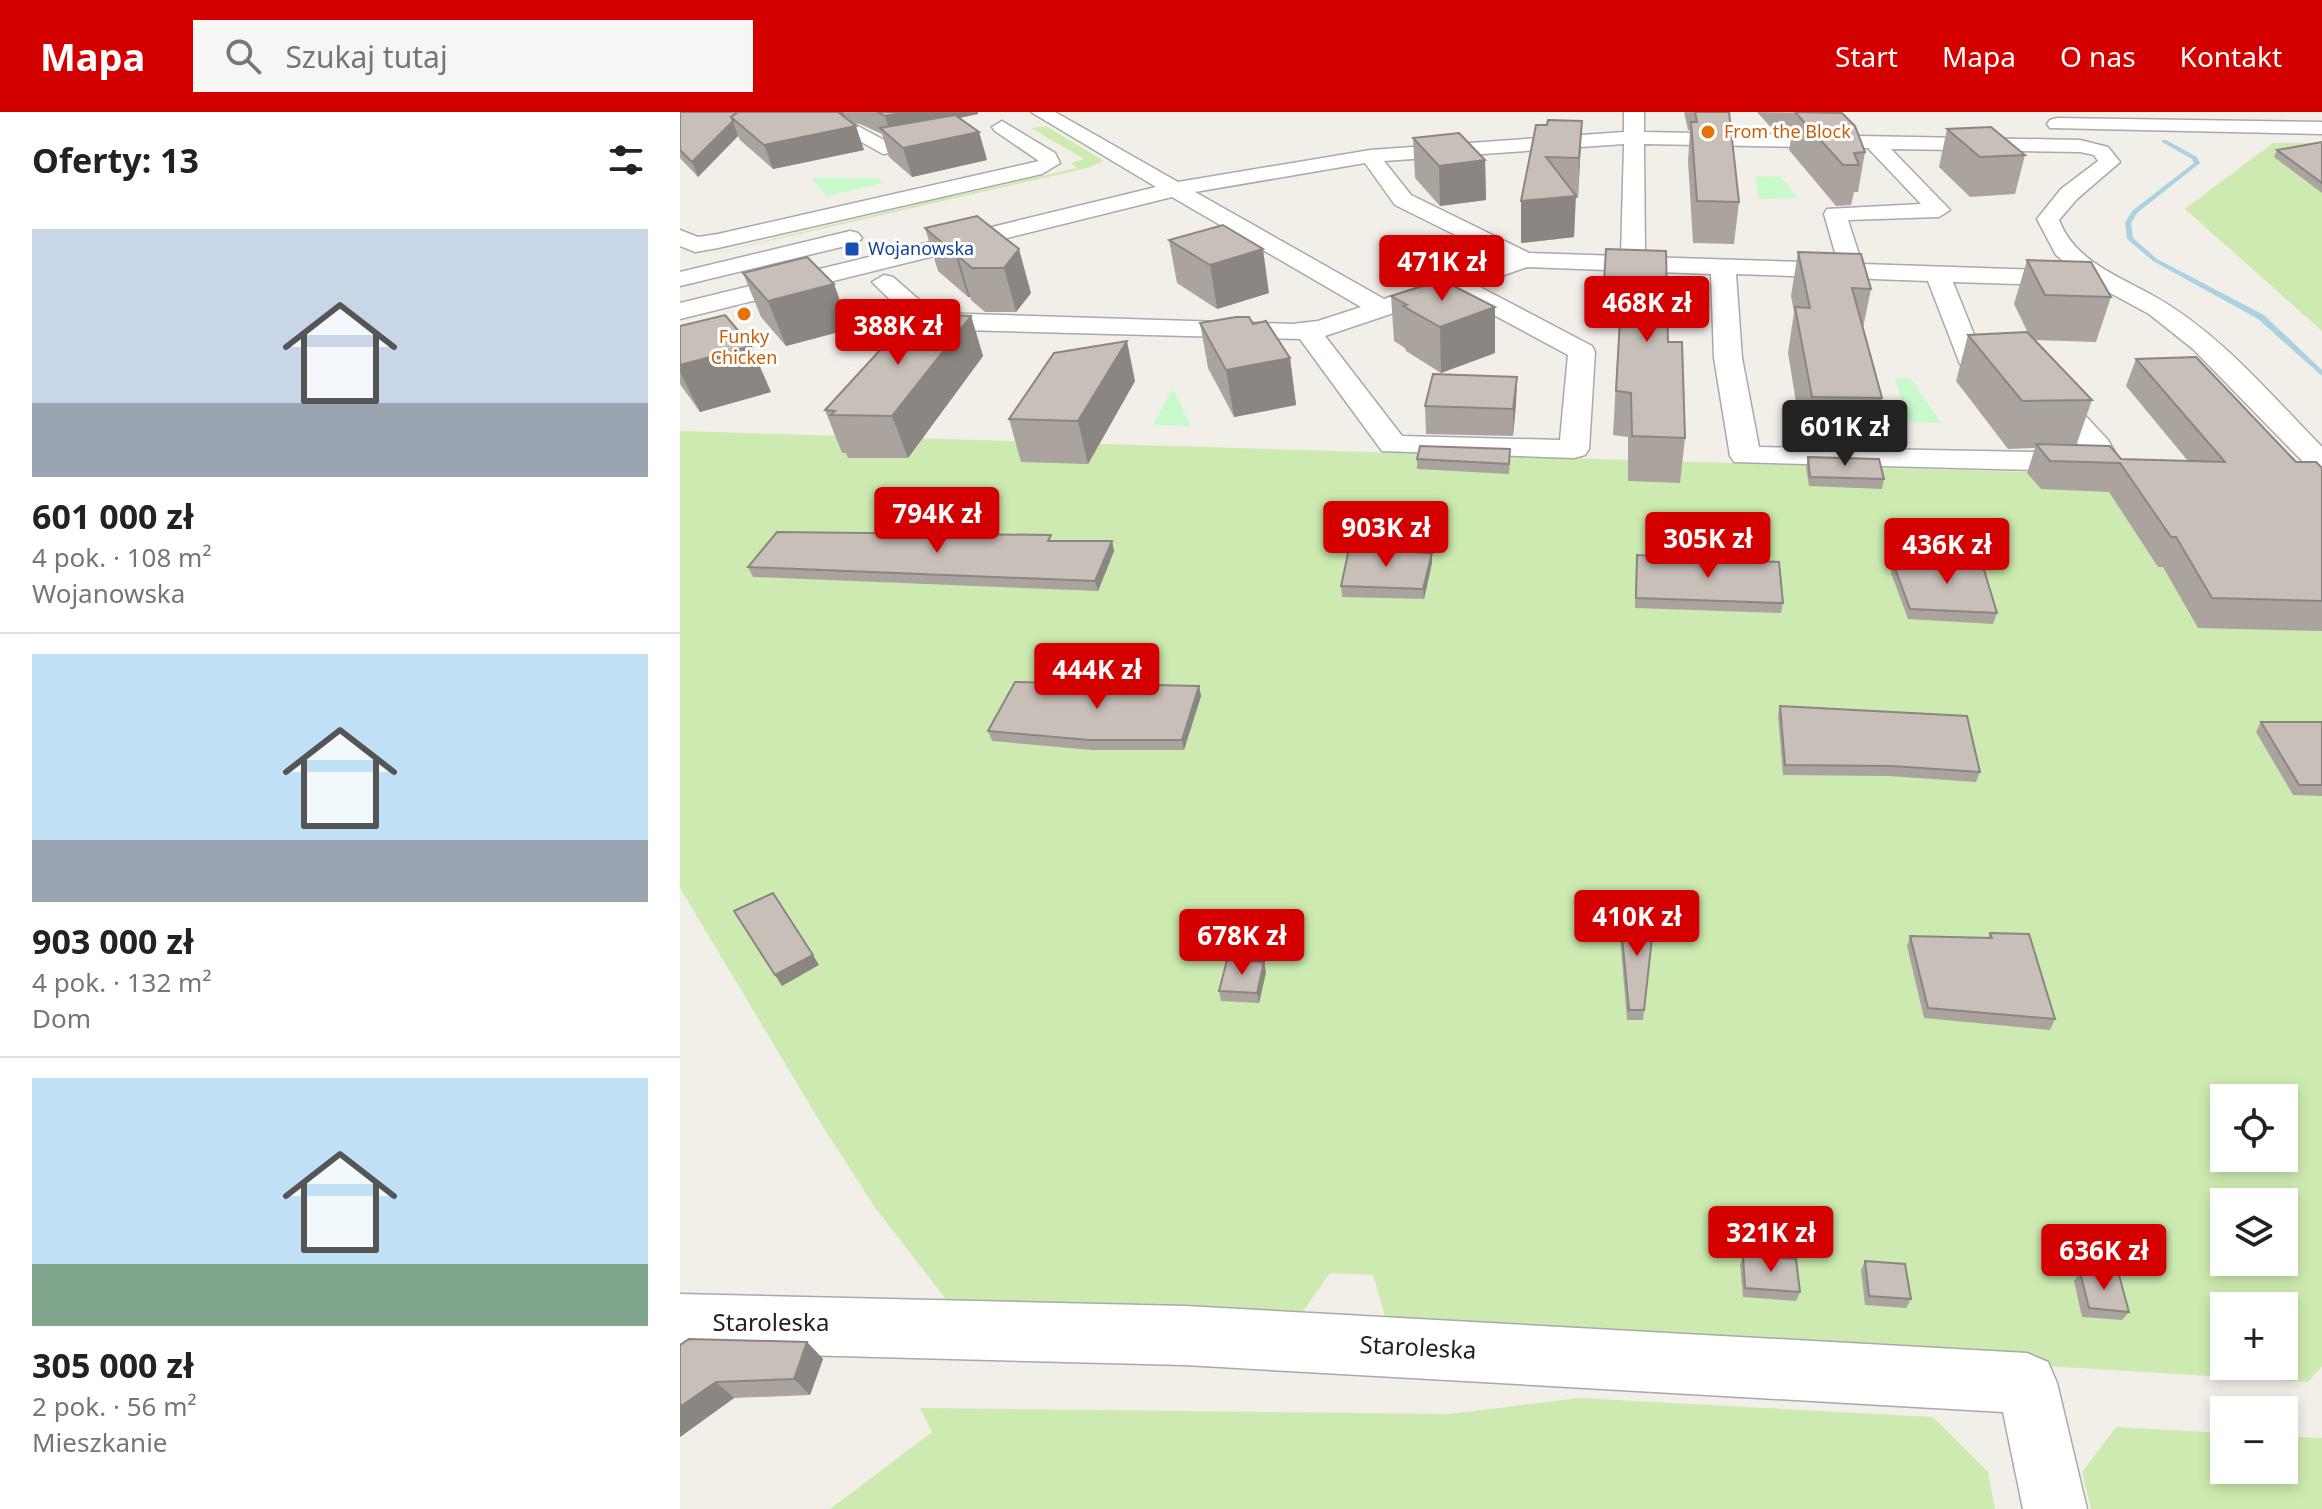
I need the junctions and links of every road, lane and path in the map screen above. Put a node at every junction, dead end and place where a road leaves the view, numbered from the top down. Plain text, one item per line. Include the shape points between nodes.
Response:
1 (1607, 117) dead end
2 (1051, 118) edge
3 (1098, 118) dead end
4 (1638, 121) edge
5 (2029, 124) dead end
6 (2322, 128) edge
7 (854, 130) edge
8 (958, 136) edge
9 (1872, 141) junction
10 (1370, 156) junction
11 (1170, 164) dead end
12 (1139, 170) junction
13 (1113, 176) dead end
14 (1176, 189) junction
15 (869, 234) dead end
16 (680, 237) edge
17 (1525, 260) junction
18 (1633, 264) junction
19 (1723, 268) junction
20 (1852, 271) junction
21 (1938, 275) junction
22 (2101, 277) junction
23 (680, 279) edge
24 (884, 282) dead end
25 (1456, 284) junction
26 (1382, 309) junction
27 (680, 311) edge
28 (1308, 332) junction
29 (2322, 464) edge
30 (680, 1323) edge
31 (2055, 1509) edge

1 - 4 street
2 - 3 street
2 - 12 street
2 - 16 street via 994,128 1048,157 1050,163 1042,168 718,241 695,245
4 - 9 street
4 - 10 street
4 - 18 street
5 - 6 street
7 - 8 street via 883,148
9 - 20 street via 1939,210 1835,214
9 - 22 street via 2060,144 2101,151 2110,162 2069,194 2048,219 2052,235 2067,253
10 - 14 street
10 - 17 street via 1403,200
11 - 12 street
12 - 13 street
12 - 14 street
14 - 26 street
14 - 27 street
15 - 23 street
17 - 18 street
17 - 25 street
18 - 19 street
19 - 20 street
19 - 21 street via 1728,358 1745,456 2106,463 2097,446 2025,368 1970,358
20 - 21 street
21 - 22 street
22 - 29 street via 2193,335
24 - 28 street via 927,321
25 - 26 street
25 - 28 street via 1582,352 1574,449 1393,445
26 - 28 street
30 - 31 street, Staroleska via 955,1326 1541,1353 2027,1383

